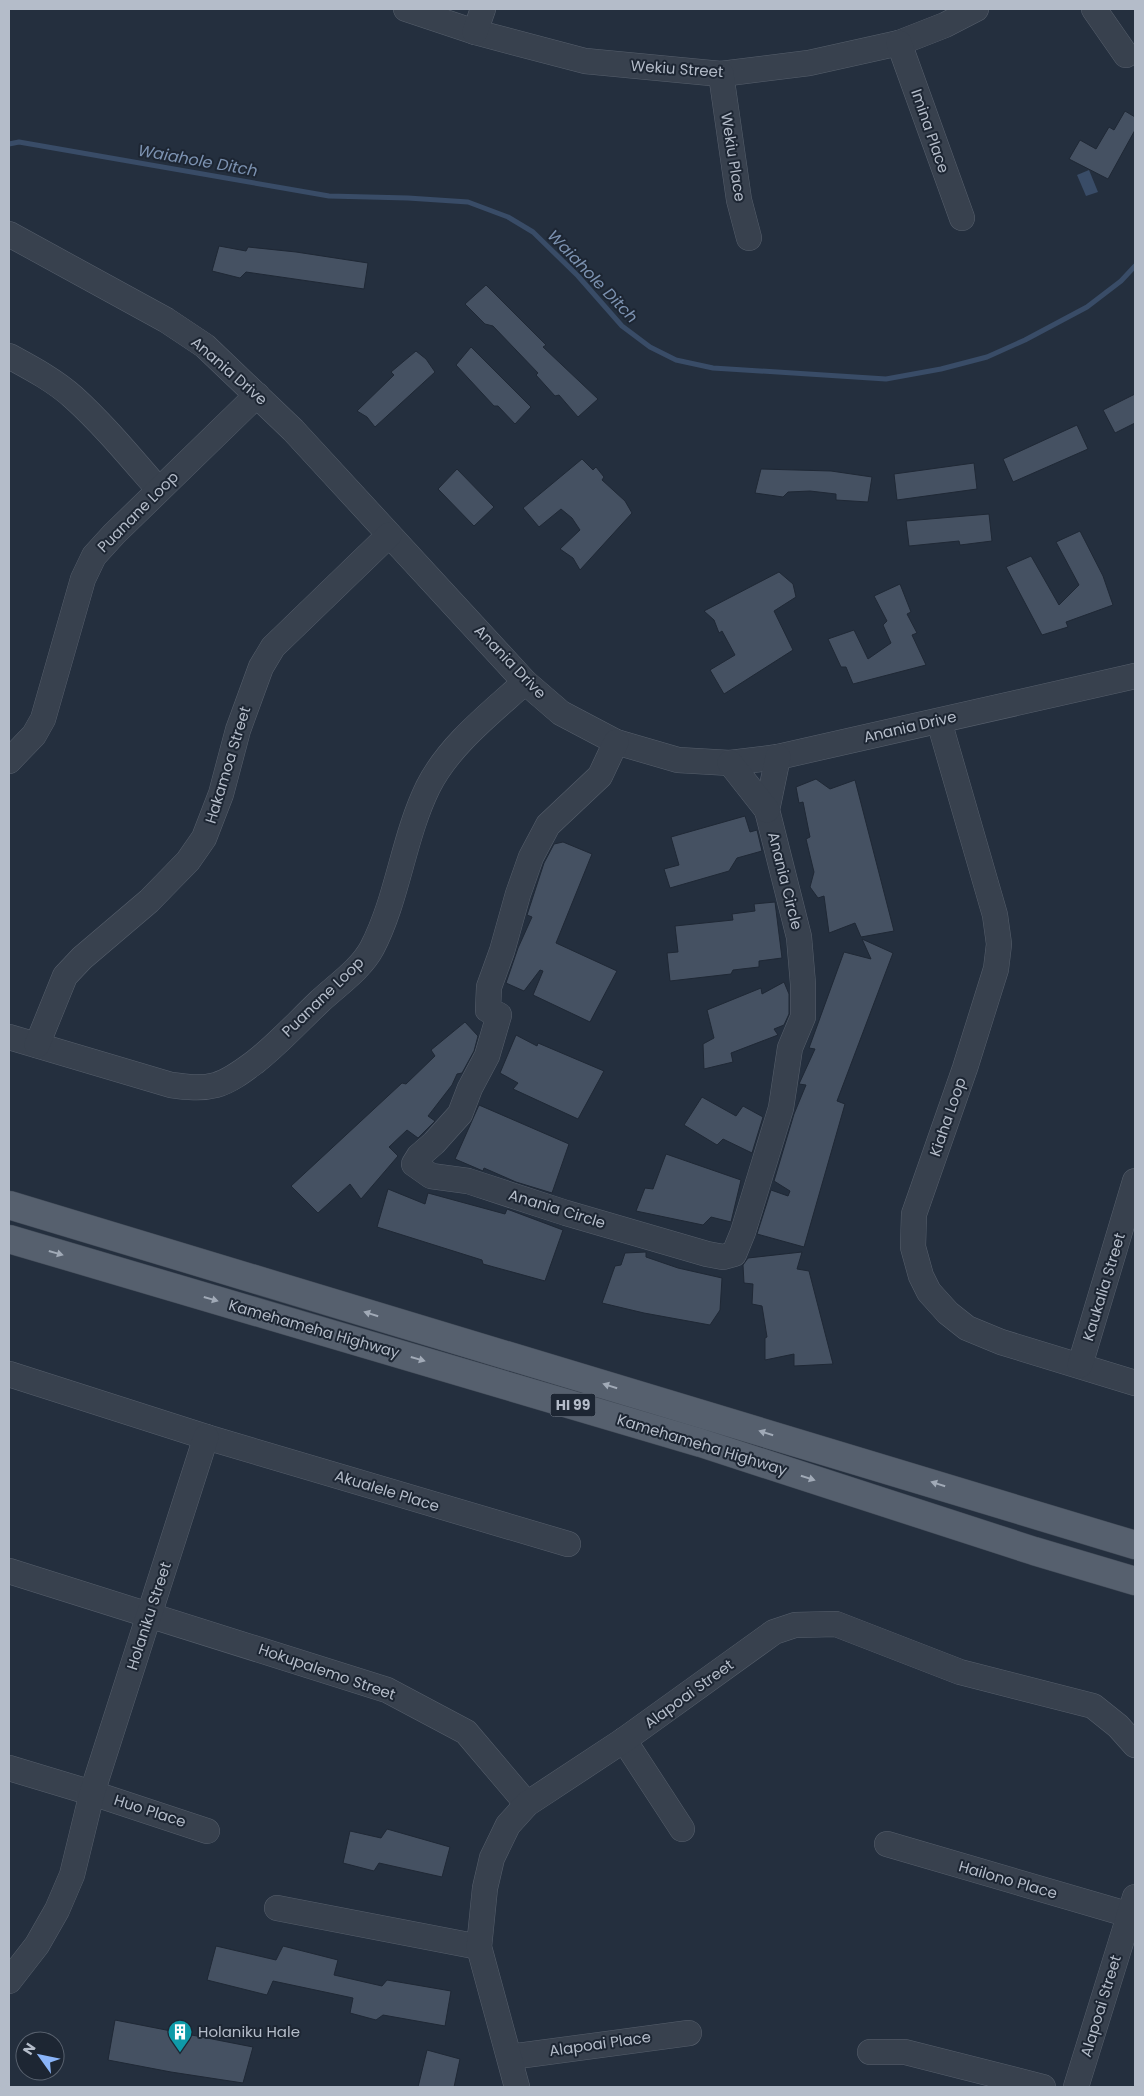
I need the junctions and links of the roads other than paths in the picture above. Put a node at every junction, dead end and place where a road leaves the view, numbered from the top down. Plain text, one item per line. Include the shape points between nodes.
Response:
1 (406, 9) edge
2 (483, 9) edge
3 (976, 9) edge
4 (1094, 9) edge
5 (475, 32) junction
6 (899, 43) junction
7 (1126, 55) dead end
8 (720, 74) junction
9 (962, 218) dead end
10 (9, 234) edge
11 (749, 238) dead end
12 (9, 356) edge
13 (258, 395) junction
14 (158, 490) junction
15 (389, 535) junction
16 (1134, 681) edge
17 (525, 682) junction
18 (939, 721) junction
19 (616, 742) junction
20 (778, 757) junction
21 (9, 761) edge
22 (730, 763) junction
23 (767, 810) junction
24 (9, 1036) edge
25 (37, 1045) junction
26 (1135, 1181) edge
27 (9, 1205) edge
28 (9, 1239) edge
29 (1080, 1365) junction
30 (9, 1374) edge
31 (1135, 1383) edge
32 (206, 1437) junction
33 (975, 1496) junction
34 (1135, 1531) edge
35 (568, 1544) dead end
36 (1135, 1544) edge
37 (1034, 1551) junction
38 (9, 1571) edge
39 (1135, 1581) edge
40 (1135, 1590) edge
41 (149, 1614) junction
42 (624, 1740) junction
43 (1135, 1745) edge
44 (9, 1768) edge
45 (92, 1793) junction
46 (527, 1804) junction
47 (682, 1829) dead end
48 (207, 1831) dead end
49 (887, 1844) dead end
50 (1132, 1906) edge
51 (276, 1908) dead end
52 (479, 1947) junction
53 (9, 1981) edge
54 (689, 2033) dead end
55 (870, 2052) dead end
56 (510, 2057) junction
57 (517, 2087) edge
58 (1043, 2087) edge
59 (1076, 2087) edge

1 - 5 street, Wekiu Street
2 - 5 street
3 - 6 street, Wekiu Street
4 - 7 street
5 - 8 street, Wekiu Street via 585,61
6 - 8 street, Wekiu Street via 808,63
6 - 9 street, Imina Place
8 - 11 street, Wekiu Place via 739,200
10 - 13 street, Anania Drive via 166,320 204,346
12 - 14 street via 41,373 73,397
13 - 14 street, Puanane Loop
13 - 15 street, Anania Drive
14 - 21 street, Puanane Loop via 94,556 83,579 43,719 34,735
15 - 17 street, Anania Drive
15 - 25 street, Hakamoa Street via 273,647 261,667 238,730 221,794 204,838 188,861 150,901 65,976
16 - 18 street, Anania Drive
17 - 19 street, Anania Drive via 560,713
17 - 25 street, Puanane Loop via 467,736 428,787 370,951 256,1061 232,1078 216,1085 195,1088 171,1085
18 - 20 street, Anania Drive
18 - 29 street, Kiaha Loop via 995,915 999,944 996,969 965,1068 914,1214 914,1246 921,1276 929,1292 967,1328 1001,1342
19 - 22 street, Anania Drive via 678,760
19 - 23 street, Anania Circle via 600,776 548,825 531,857 489,987 488,1010 500,1015 487,1056 460,1114 414,1164 432,1176 468,1181 707,1254 723,1257 734,1254 781,1108 790,1048 803,1016 799,937
20 - 22 street, Anania Drive
20 - 23 street, Anania Circle
22 - 23 street, Anania Circle
24 - 25 street, Puanane Loop
26 - 29 street, Kaukalia Street
33 -> 27 main road, Kamehameha Highway / HI 99
28 -> 37 main road, Kamehameha Highway / HI 99 via 701,1443
29 - 31 street, Kiaha Loop
30 - 32 street
32 - 35 street, Akualele Place
32 - 41 street, Holaniku Street
33 - 34 main road
33 - 36 main road, Kamehameha Highway / HI 99
37 - 39 main road, Kamehameha Highway / HI 99
37 - 40 main road
38 - 41 street, Hokupalemo Street
41 - 45 street, Holaniku Street
41 - 46 street, Hokupalemo Street via 388,1690 466,1732
42 - 43 street, Alapoai Street via 774,1632 795,1625 836,1624 960,1672 1093,1706
42 - 46 street, Alapoai Street
42 - 47 street
44 - 45 street, Huo Place
45 - 48 street, Huo Place
45 - 53 street, Holaniku Street via 65,1892 37,1945
46 - 52 street, Alapoai Street via 508,1825 492,1858 485,1888
49 - 50 street, Hailono Place
50 - 59 street, Alapoai Street
51 - 52 street
52 - 56 street, Alapoai Street
54 - 56 street, Alapoai Place
55 - 58 street via 905,2052
56 - 57 street, Alapoai Street

